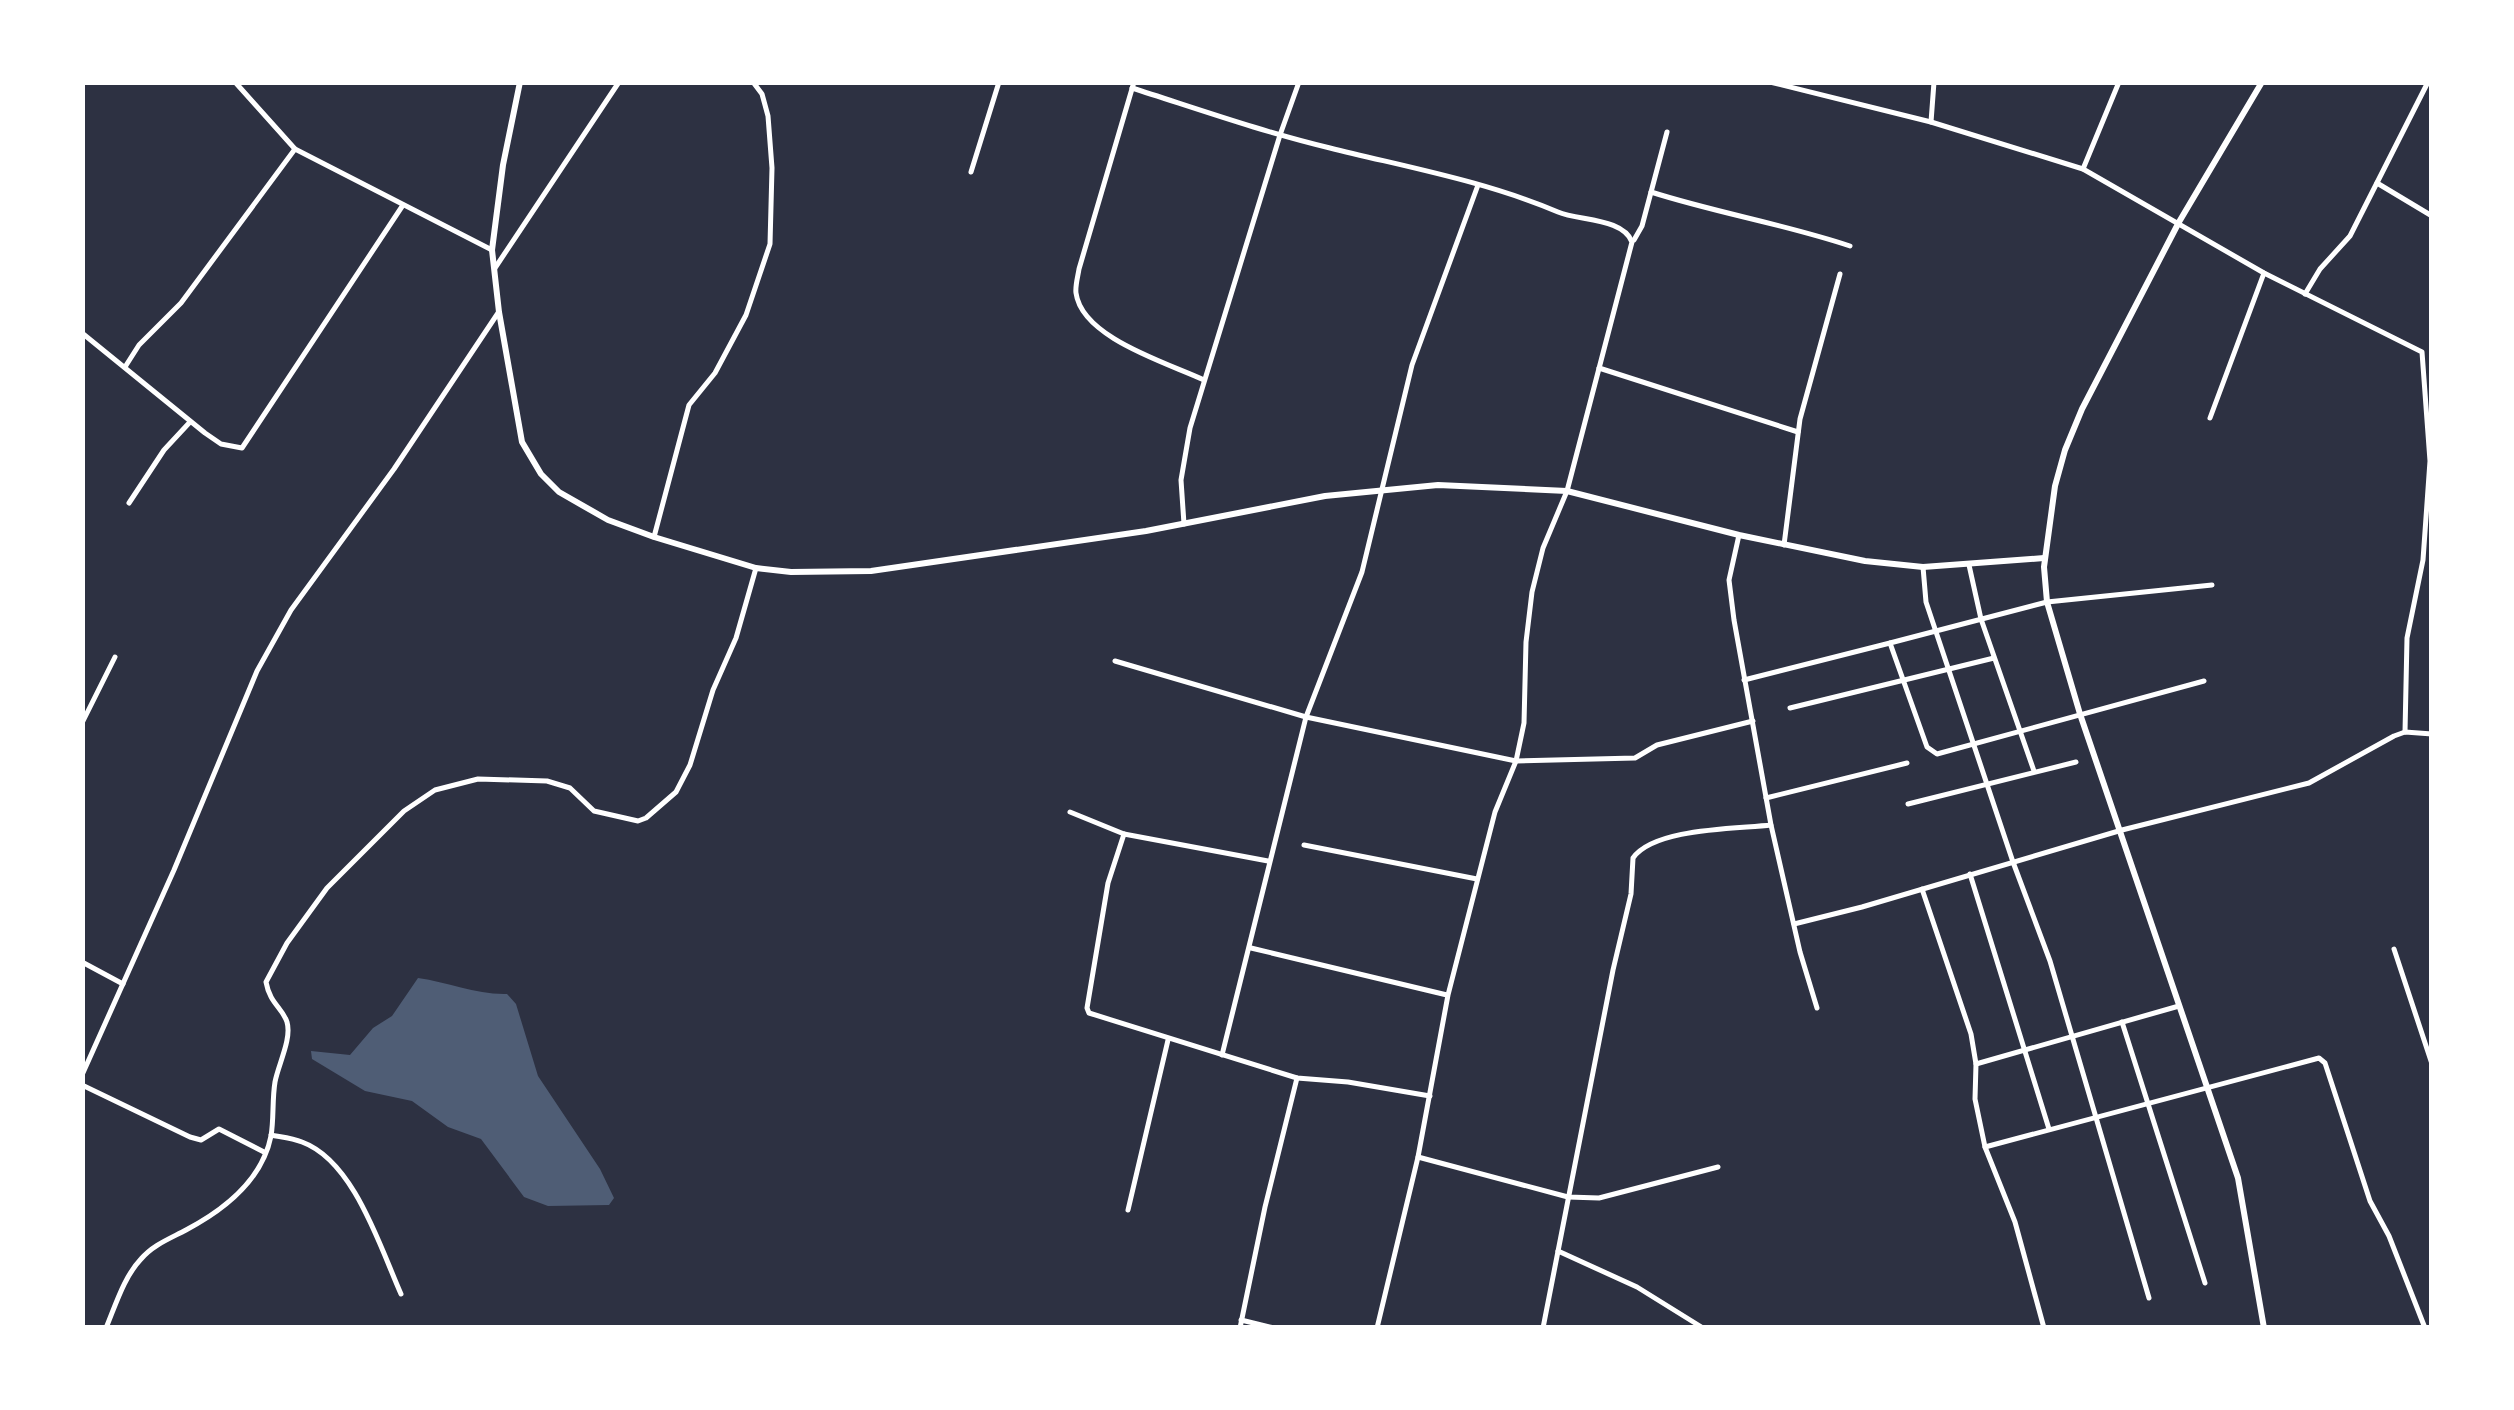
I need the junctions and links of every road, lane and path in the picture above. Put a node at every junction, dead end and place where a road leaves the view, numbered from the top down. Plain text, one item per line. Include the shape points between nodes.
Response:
1 (235, 82) edge
2 (520, 82) edge
3 (619, 82) edge
4 (753, 82) edge
5 (999, 82) edge
6 (1299, 82) edge
7 (1770, 82) edge
8 (1934, 82) edge
9 (2119, 82) edge
10 (2262, 82) edge
11 (2428, 82) edge
12 (1133, 85) edge
13 (1931, 122) junction
14 (1667, 132) dead end
15 (1280, 136) junction
16 (295, 149) junction
17 (2083, 170) junction
18 (971, 172) dead end
19 (2377, 184) junction
20 (1478, 186) junction
21 (1651, 192) junction
22 (403, 205) junction
23 (2432, 216) edge
24 (2179, 222) junction
25 (1632, 242) junction
26 (1850, 246) dead end
27 (492, 250) junction
28 (495, 268) junction
29 (2264, 272) junction
30 (1840, 274) dead end
31 (2306, 294) junction
32 (499, 312) junction
33 (82, 332) edge
34 (2422, 352) junction
35 (2432, 354) edge
36 (125, 368) junction
37 (1599, 368) junction
38 (1204, 380) junction
39 (2210, 418) dead end
40 (190, 422) junction
41 (1798, 432) junction
42 (1381, 489) junction
43 (1567, 492) junction
44 (129, 504) dead end
45 (1184, 524) junction
46 (1739, 535) junction
47 (654, 537) junction
48 (1784, 545) junction
49 (2044, 558) junction
50 (1969, 566) junction
51 (1923, 567) junction
52 (756, 568) junction
53 (2212, 585) dead end
54 (2047, 602) junction
55 (1981, 619) junction
56 (1935, 630) junction
57 (1890, 643) junction
58 (115, 656) dead end
59 (1994, 658) junction
60 (1115, 661) dead end
61 (1949, 669) junction
62 (1744, 680) junction
63 (1904, 681) junction
64 (2204, 681) dead end
65 (1790, 708) dead end
66 (2080, 714) junction
67 (1306, 718) junction
68 (1753, 721) junction
69 (82, 723) edge
70 (2018, 732) junction
71 (2405, 732) junction
72 (2432, 734) edge
73 (1976, 744) junction
74 (1516, 760) junction
75 (2076, 762) dead end
76 (1907, 763) dead end
77 (2034, 772) junction
78 (1989, 782) junction
79 (1766, 798) junction
80 (1908, 804) dead end
81 (1070, 812) dead end
82 (1771, 825) junction
83 (2122, 830) junction
84 (1124, 834) junction
85 (1304, 844) dead end
86 (1268, 861) junction
87 (2014, 862) junction
88 (1970, 874) junction
89 (1477, 879) junction
90 (1922, 889) junction
91 (1794, 924) junction
92 (1251, 948) junction
93 (2394, 949) dead end
94 (82, 962) edge
95 (123, 984) junction
96 (1448, 995) junction
97 (2180, 1006) junction
98 (1817, 1008) dead end
99 (2122, 1022) junction
100 (2074, 1036) junction
101 (1168, 1040) junction
102 (2026, 1050) junction
103 (1222, 1056) junction
104 (1976, 1064) junction
105 (2432, 1064) edge
106 (82, 1075) edge
107 (1296, 1078) junction
108 (82, 1085) edge
109 (2207, 1086) junction
110 (1430, 1096) junction
111 (2146, 1102) junction
112 (2096, 1117) junction
113 (2050, 1130) junction
114 (272, 1134) junction
115 (1986, 1147) junction
116 (264, 1152) junction
117 (1418, 1157) junction
118 (1718, 1167) dead end
119 (1568, 1197) junction
120 (1128, 1210) dead end
121 (1558, 1252) junction
122 (2205, 1282) dead end
123 (402, 1294) dead end
124 (2149, 1298) dead end
125 (1241, 1324) edge
126 (106, 1328) edge
127 (1274, 1328) edge
128 (1377, 1328) edge
129 (1543, 1328) edge
130 (1703, 1328) edge
131 (2044, 1328) edge
132 (2264, 1328) edge
133 (2425, 1328) edge

1 - 16 street
2 - 27 street
3 - 28 street
4 - 47 street via 768,116 770,244 746,315 689,405
5 - 18 street
6 - 15 street
7 - 13 street
8 - 13 street
9 - 17 street
10 - 24 street
11 - 19 street
12 - 15 street
12 - 38 street via 1076,293 1100,332
13 - 17 street
14 - 21 street
15 - 20 street
15 - 38 street
16 - 22 street
16 - 36 street
17 - 24 street
19 - 23 street
19 - 31 street via 2350,236
20 - 25 street via 1620,229
20 - 42 street via 1412,365
21 - 25 street
21 - 26 street
22 - 27 street
22 - 40 street via 246,445 239,450 221,444
24 - 29 street
24 - 49 street via 2064,450
25 - 37 street
27 - 28 street
28 - 32 street
29 - 31 street
29 - 39 street
30 - 41 street
31 - 34 street
32 - 47 street via 530,460 583,508
32 - 95 street via 266,656
33 - 36 street
34 - 35 street
34 - 71 street via 2430,461 2423,560 2407,638
36 - 40 street
37 - 41 street
37 - 43 street
38 - 45 street via 1181,480
40 - 44 street
41 - 48 street
42 - 43 street
42 - 45 street
42 - 67 street via 1362,572
43 - 46 street
43 - 74 street via 1532,592
45 - 52 street via 871,571
46 - 48 street
46 - 62 street via 1729,580
47 - 52 street
48 - 51 street
49 - 50 street
49 - 54 street
50 - 51 street
50 - 55 street
51 - 56 street
52 - 114 street via 690,765 680,787 646,818 594,811 570,788 548,781 455,783 404,811 327,888 266,982 288,1030
53 - 54 street
54 - 55 street
54 - 66 street
55 - 56 street
55 - 59 street
56 - 57 street
56 - 61 street
57 - 62 street
57 - 63 street
58 - 69 street
59 - 61 street
59 - 70 street
60 - 67 street
61 - 63 street
61 - 73 street
62 - 68 street
63 - 65 street
63 - 73 street via 1931,751
64 - 66 street
66 - 70 street
66 - 83 street
67 - 74 street
67 - 86 street
68 - 74 street via 1657,746 1636,758
68 - 79 street
70 - 73 street
70 - 77 street
71 - 72 street
71 - 83 street via 2309,783
73 - 78 street
74 - 89 street
75 - 77 street
76 - 79 street
77 - 78 street
78 - 80 street
78 - 87 street
79 - 82 street
81 - 84 street
82 - 91 street
82 - 119 street via 1682,834 1649,844 1634,858
83 - 87 street
83 - 97 street
84 - 86 street
84 - 101 street via 1108,883 1087,1008
85 - 89 street
86 - 92 street
87 - 88 street
87 - 100 street
88 - 90 street
88 - 102 street
89 - 96 street
90 - 91 street
90 - 104 street
91 - 98 street
92 - 96 street
92 - 103 street
93 - 105 street
94 - 95 street
95 - 106 street
96 - 110 street
97 - 99 street
97 - 109 street
99 - 100 street
99 - 111 street
100 - 102 street
100 - 112 street
101 - 103 street
101 - 120 street
102 - 104 street
102 - 113 street
103 - 107 street
104 - 115 street via 1975,1099
107 - 110 street
107 - 125 street
108 - 116 street via 190,1137 201,1140 219,1129
109 - 111 street
109 - 132 street via 2238,1178
109 - 133 street via 2323,1060 2370,1200
110 - 117 street
111 - 112 street
111 - 122 street
112 - 113 street
112 - 124 street
113 - 115 street
114 - 116 street
114 - 123 street via 305,1143 337,1167
115 - 131 street
116 - 126 street via 234,1200 141,1258
117 - 119 street
117 - 128 street
118 - 119 street via 1626,1193
119 - 121 street
121 - 129 street
121 - 130 street
125 - 127 street

